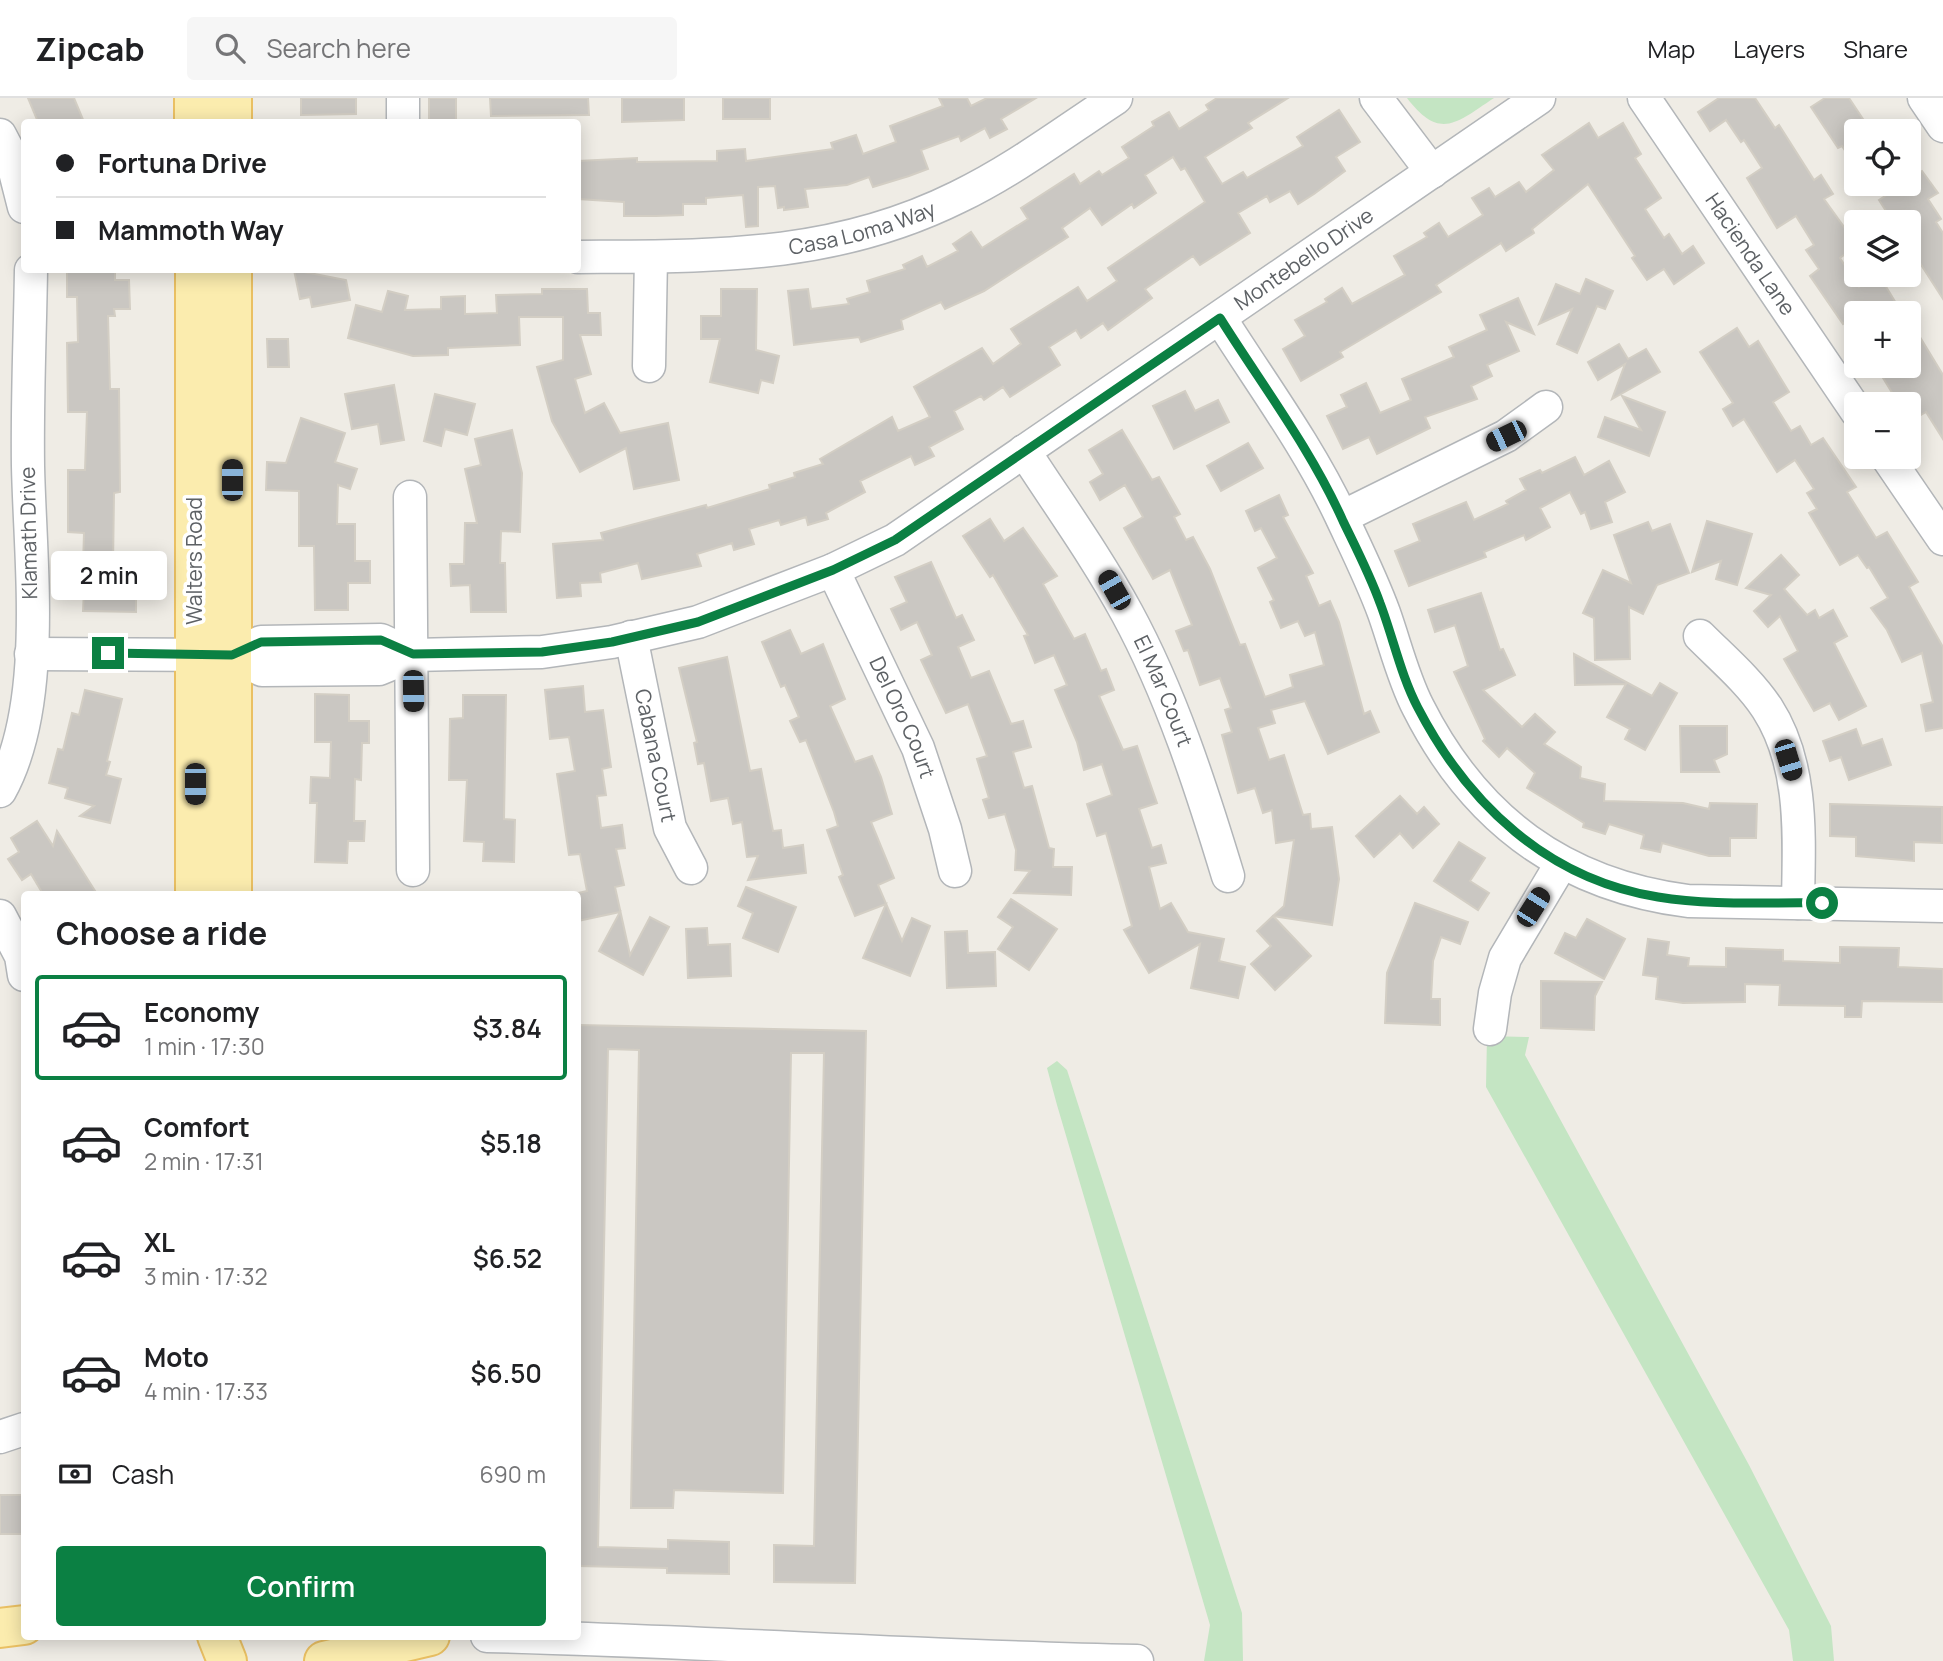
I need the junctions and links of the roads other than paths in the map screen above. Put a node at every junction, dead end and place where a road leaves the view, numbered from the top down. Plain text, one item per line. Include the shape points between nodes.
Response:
1 (194, 98) edge
2 (232, 98) edge
3 (403, 98) edge
4 (1116, 98) edge
5 (1376, 98) edge
6 (1539, 98) edge
7 (1644, 98) edge
8 (1924, 98) edge
9 (194, 119) edge
10 (232, 119) edge
11 (403, 119) edge
12 (1943, 126) edge
13 (0, 135) edge
14 (1432, 172) junction
15 (21, 195) edge
16 (581, 257) edge
17 (651, 257) junction
18 (31, 273) edge
19 (195, 273) edge
20 (232, 273) edge
21 (1220, 318) junction
22 (649, 366) dead end
23 (1844, 393) edge
24 (1546, 407) dead end
25 (1024, 451) junction
26 (14, 462) edge
27 (1895, 469) edge
28 (410, 497) dead end
29 (1342, 517) junction
30 (1943, 539) edge
31 (833, 570) junction
32 (1700, 636) dead end
33 (631, 638) junction
34 (31, 654) junction
35 (195, 654) junction
36 (413, 654) junction
37 (232, 655) junction
38 (0, 791) edge
39 (1561, 864) junction
40 (691, 868) dead end
41 (413, 870) dead end
42 (955, 871) dead end
43 (1228, 876) dead end
44 (195, 891) edge
45 (232, 891) edge
46 (1798, 903) junction
47 (1943, 906) edge
48 (0, 916) edge
49 (21, 956) edge
50 (1490, 1029) dead end
51 (21, 1430) edge
52 (0, 1437) edge
53 (21, 1627) edge
54 (0, 1629) edge
55 (581, 1638) edge
56 (209, 1640) edge
57 (218, 1640) edge
58 (413, 1640) edge
59 (201, 1661) edge
60 (227, 1661) edge
61 (324, 1661) edge
62 (1137, 1661) edge

1 - 9 main road
2 - 10 main road
3 - 11 street
4 - 17 street, Casa Loma Way via 999,176 886,227 771,253
5 - 14 street
6 - 14 street, Montebello Drive
7 - 23 street, Hacienda Lane
8 - 12 street
13 - 15 street
14 - 21 street, Montebello Drive
16 - 17 street, Casa Loma Way
17 - 22 street
18 - 26 street, Klamath Drive
19 - 35 main road, Walters Road
20 - 37 main road, Walters Road
21 - 25 street, Montebello Drive
21 - 29 street via 1318,470
24 - 29 street via 1506,436
25 - 31 street, Montebello Drive via 895,540
25 - 43 street, El Mar Court via 1086,541 1128,614 1162,690
26 - 34 street, Klamath Drive
27 - 30 street
28 - 36 street
29 - 39 street via 1417,706 1453,764 1486,807 1517,835
31 - 33 street, Montebello Drive via 698,622
31 - 42 street, Del Oro Court via 918,748
32 - 46 street via 1767,708 1784,745 1798,804
33 - 36 street, Montebello Drive via 542,652
33 - 40 street, Cabana Court via 670,828
34 - 35 street
34 - 38 street, Klamath Drive via 26,714 12,769
35 - 37 street
35 - 44 main road, Walters Road
36 - 37 street, Montebello Drive via 379,669 329,670 262,670
36 - 41 street
37 - 45 main road, Walters Road
39 - 46 street via 1655,897
39 - 50 street via 1505,958
46 - 47 street
48 - 49 street
51 - 52 street
53 - 54 main road
55 - 62 street
56 - 59 main road
57 - 60 main road
58 - 61 main road

